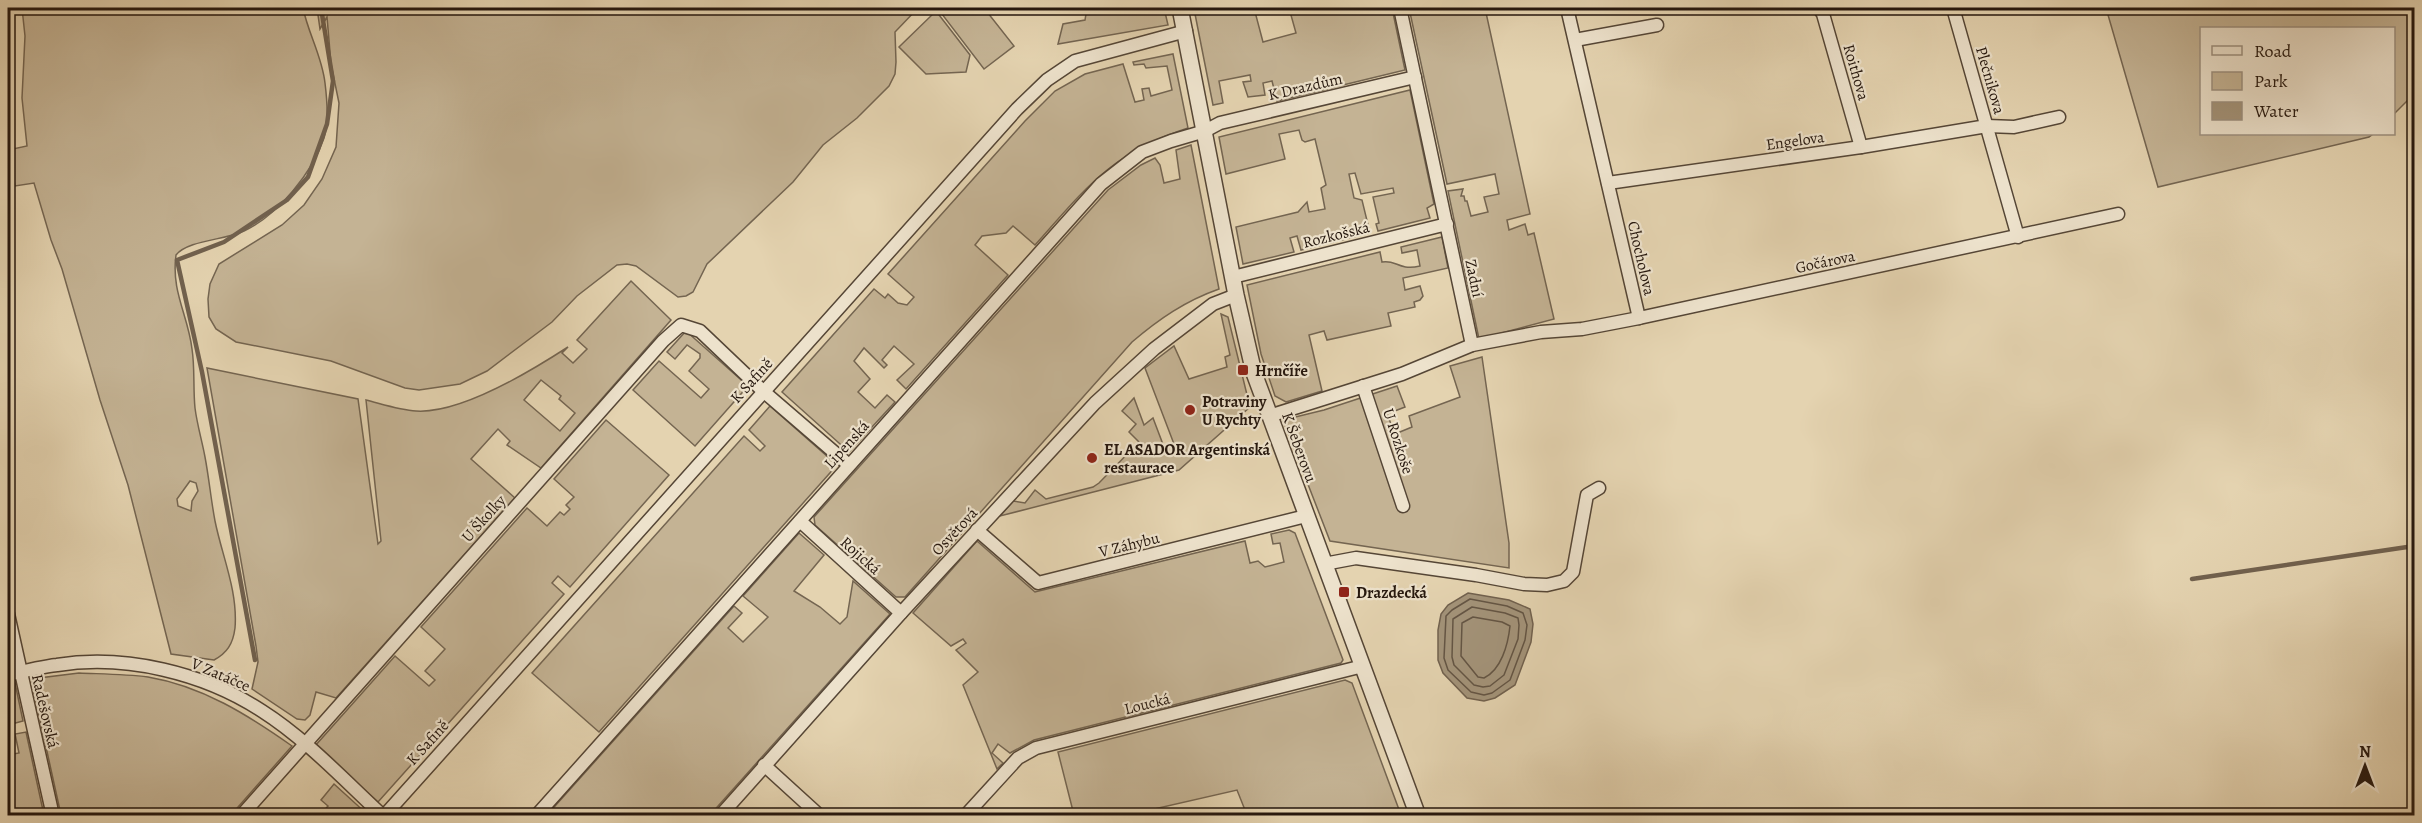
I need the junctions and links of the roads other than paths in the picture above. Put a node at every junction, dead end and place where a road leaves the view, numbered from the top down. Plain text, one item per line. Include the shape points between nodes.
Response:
1 (1180, 8) edge
2 (1400, 8) edge
3 (1568, 8) edge
4 (1819, 8) edge
5 (1953, 8) edge
6 (1657, 25) dead end
7 (1185, 31) junction
8 (1575, 40) junction
9 (1415, 77) junction
10 (2060, 117) dead end
11 (1987, 126) junction
12 (1205, 131) junction
13 (1861, 147) junction
14 (1608, 183) junction
15 (2118, 214) dead end
16 (1447, 224) junction
17 (2018, 237) junction
18 (1233, 277) junction
19 (1236, 295) junction
20 (1639, 318) junction
21 (1472, 345) junction
22 (1363, 386) junction
23 (764, 391) junction
24 (1269, 416) junction
25 (849, 465) junction
26 (1599, 488) dead end
27 (1403, 506) dead end
28 (1306, 516) junction
29 (800, 521) junction
30 (976, 530) junction
31 (1324, 564) junction
32 (901, 613) junction
33 (8, 614) edge
34 (1363, 666) junction
35 (21, 672) junction
36 (8, 675) edge
37 (304, 745) junction
38 (764, 765) junction
39 (53, 816) edge
40 (241, 816) edge
41 (383, 816) edge
42 (537, 816) edge
43 (720, 816) edge
44 (820, 816) edge
45 (965, 816) edge
46 (1419, 816) edge

1 - 7 street, K Šeberovu
2 - 9 street, Zadní
3 - 8 street, Chocholova
4 - 13 street, Roithova
5 - 11 street, Plečnikova
6 - 8 street
7 - 12 street, K Šeberovu
7 - 23 street, K Safině via 1075,61 1047,80
8 - 14 street, Chocholova
9 - 12 street, K Drazdům via 1220,123
9 - 16 street, Zadní
10 - 11 street, Plečnikova via 2014,127
11 - 13 street, Engelova
11 - 17 street, Plečnikova
12 - 18 street, K Šeberovu
12 - 25 street, Lipenská via 1142,152 1101,184
13 - 14 street, Engelova
14 - 20 street, Chocholova
15 - 17 street, Gočárova
16 - 18 street, Rozkošská
16 - 21 street, Zadní
17 - 20 street, Gočárova
18 - 19 street, K Šeberovu
19 - 24 street, K Šeberovu via 1254,373
19 - 30 street, Osvětová via 1213,304 1135,366
20 - 21 street, Chocholova
21 - 22 street
22 - 24 street
22 - 27 street, U Rozkoše
23 - 25 street
23 - 37 street, U Školky via 700,331 681,325
23 - 41 street, K Safině
24 - 28 street, K Šeberovu
25 - 29 street, Lipenská
26 - 31 street via 1587,495 1572,572 1564,581 1524,584 1356,558
28 - 30 street, V Záhybu via 1038,583
28 - 31 street, K Šeberovu
29 - 32 street, Rojická
29 - 42 street, Lipenská
30 - 32 street, Osvětová
31 - 34 street, K Šeberovu
32 - 38 street, Osvětová
33 - 35 street, Radešovská
34 - 45 street, Loucká via 1036,748 1018,758
34 - 46 street, K Šeberovu
35 - 36 street, V Zatáčce
35 - 37 street, V Zatáčce via 68,664 160,668 222,689 262,711
35 - 39 street, Radešovská
37 - 40 street, U Školky
37 - 41 street, V Zatáčce
38 - 43 street, Osvětová
38 - 44 street

